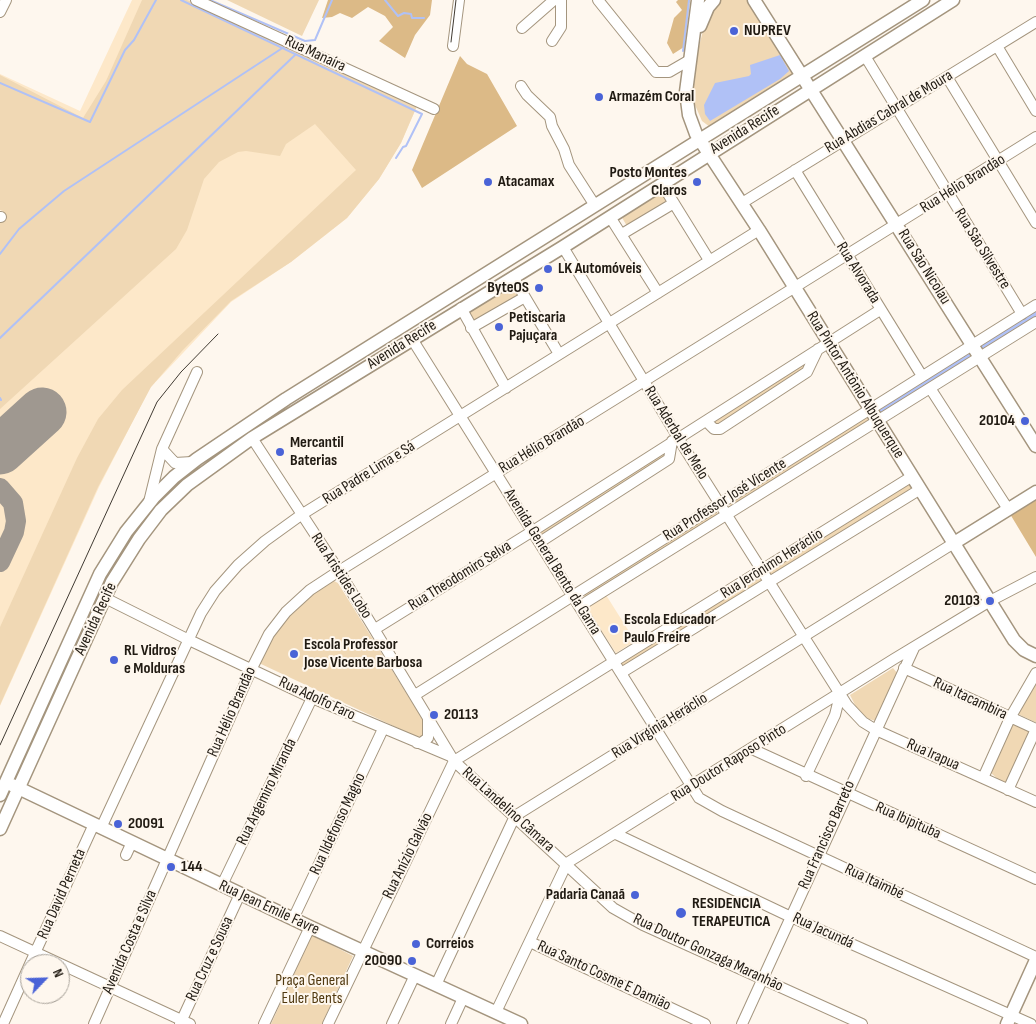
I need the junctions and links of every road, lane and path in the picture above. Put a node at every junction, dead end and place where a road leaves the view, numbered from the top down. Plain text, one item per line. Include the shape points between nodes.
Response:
1 (6, 0) edge
2 (196, 0) edge
3 (459, 0) edge
4 (554, 0) edge
5 (561, 0) edge
6 (598, 0) edge
7 (698, 0) edge
8 (714, 0) edge
9 (754, 0) edge
10 (759, 0) edge
11 (924, 0) edge
12 (953, 0) edge
13 (0, 12) edge
14 (1036, 22) edge
15 (522, 28) dead end
16 (552, 41) dead end
17 (453, 46) dead end
18 (997, 46) junction
19 (864, 56) junction
20 (688, 61) junction
21 (805, 75) junction
22 (947, 77) junction
23 (521, 86) dead end
24 (813, 87) junction
25 (434, 108) dead end
26 (896, 108) junction
27 (1036, 111) edge
28 (1036, 137) edge
29 (699, 139) junction
30 (844, 140) junction
31 (708, 154) junction
32 (998, 161) junction
33 (795, 170) junction
34 (662, 184) junction
35 (948, 193) junction
36 (674, 203) junction
37 (742, 203) junction
38 (594, 204) junction
39 (610, 217) junction
40 (1036, 223) edge
41 (898, 225) junction
42 (759, 230) junction
43 (622, 234) junction
44 (563, 247) junction
45 (847, 256) junction
46 (709, 260) junction
47 (513, 276) junction
48 (795, 288) junction
49 (658, 293) junction
50 (525, 297) junction
51 (1036, 305) edge
52 (461, 308) junction
53 (880, 310) junction
54 (1022, 314) junction
55 (608, 324) junction
56 (1034, 327) edge
57 (471, 328) junction
58 (412, 339) junction
59 (824, 346) junction
60 (977, 350) junction
61 (559, 354) junction
62 (196, 372) dead end
63 (922, 376) junction
64 (644, 383) junction
65 (506, 388) junction
66 (930, 388) junction
67 (870, 409) junction
68 (460, 417) junction
69 (877, 421) junction
70 (252, 438) junction
71 (675, 440) junction
72 (1036, 446) edge
73 (162, 449) junction
74 (192, 462) junction
75 (496, 473) junction
76 (911, 477) junction
77 (919, 490) junction
78 (1036, 492) edge
79 (149, 502) junction
80 (721, 503) junction
81 (1008, 509) junction
82 (301, 515) junction
83 (728, 515) junction
84 (533, 531) junction
85 (956, 540) junction
86 (540, 542) junction
87 (339, 571) junction
88 (761, 571) junction
89 (1034, 577) edge
90 (768, 583) junction
91 (573, 595) junction
92 (105, 598) junction
93 (990, 601) junction
94 (580, 606) junction
95 (374, 629) junction
96 (802, 638) junction
97 (187, 639) junction
98 (915, 647) junction
99 (1036, 656) edge
100 (613, 661) junction
101 (252, 668) junction
102 (904, 668) junction
103 (621, 673) junction
104 (1034, 679) edge
105 (415, 695) junction
106 (840, 695) junction
107 (312, 698) junction
108 (428, 716) junction
109 (1010, 718) junction
110 (383, 729) junction
111 (655, 729) junction
112 (1036, 729) edge
113 (876, 730) junction
114 (417, 743) junction
115 (752, 749) junction
116 (452, 758) junction
117 (806, 776) junction
118 (983, 778) junction
119 (7, 782) junction
120 (690, 786) junction
121 (18, 789) junction
122 (1008, 790) junction
123 (846, 793) junction
124 (0, 795) edge
125 (1036, 802) edge
126 (515, 816) junction
127 (97, 826) junction
128 (0, 829) edge
129 (616, 834) junction
130 (132, 842) junction
131 (126, 855) dead end
132 (818, 856) junction
133 (166, 859) junction
134 (567, 863) junction
135 (1036, 879) edge
136 (222, 886) junction
137 (240, 894) junction
138 (791, 917) junction
139 (293, 919) junction
140 (310, 928) junction
141 (0, 936) edge
142 (530, 942) junction
143 (362, 951) junction
144 (36, 952) junction
145 (1036, 959) edge
146 (415, 975) junction
147 (763, 978) junction
148 (436, 985) junction
149 (20, 986) edge
150 (110, 989) junction
151 (463, 998) junction
152 (496, 1012) junction
153 (1009, 1020) edge
154 (184, 1023) edge
155 (516, 1023) edge
156 (3, 1024) edge
157 (94, 1024) edge
158 (264, 1024) edge
159 (328, 1024) edge
160 (392, 1024) edge
161 (451, 1024) edge
162 (705, 1024) edge
163 (742, 1024) edge
164 (862, 1024) edge
165 (1031, 1024) edge

1 - 13 street
2 - 25 street, Rua Manaíra
3 - 17 street
4 - 15 street
5 - 16 street via 561,27
6 - 20 street via 656,72 669,72
7 - 20 main road
8 - 20 main road via 701,20
9 - 21 main road
10 - 21 main road
11 - 21 main road, Avenida Recife
12 - 19 main road, Avenida Recife
14 - 18 street, Rua Abdias Cabral de Moura
18 - 22 street, Rua Abdias Cabral de Moura
18 - 27 street
19 - 24 main road, Avenida Recife
19 - 26 street, Rua São Silvestre
20 - 29 main road, Rua Pintor Antônio Albuquerque via 687,103
21 - 24 main road, Rua São Nicolau
21 - 29 main road, Avenida Recife
22 - 26 street, Rua Abdias Cabral de Moura
22 - 32 street
23 - 38 street via 550,117 569,165
24 - 30 main road, Rua São Nicolau
24 - 31 main road, Avenida Recife
26 - 30 street, Rua Abdias Cabral de Moura
26 - 35 street, Rua São Silvestre
28 - 32 street, Rua Hélio Brandão
29 - 31 main road, Rua Pintor Antônio Albuquerque
29 - 38 main road, Avenida Recife
30 - 33 street, Rua Abdias Cabral de Moura
30 - 41 main road, Rua São Nicolau
31 - 34 main road, Avenida Recife
31 - 37 main road, Rua Pintor Antônio Albuquerque
32 - 35 street, Rua Hélio Brandão
32 - 40 street
33 - 37 street, Rua Abdias Cabral de Moura
33 - 45 street, Rua Alvorada
34 - 36 street
34 - 39 main road, Avenida Recife
35 - 41 street, Rua Hélio Brandão
35 - 54 street, Rua São Silvestre
36 - 43 street
36 - 46 street
37 - 42 main road, Rua Pintor Antônio Albuquerque
38 - 74 main road, Avenida Recife
39 - 43 street
39 - 44 main road, Avenida Recife
41 - 45 street, Rua Hélio Brandão
41 - 60 main road, Rua São Nicolau
42 - 46 street, Rua Padre Lima e Sá
42 - 48 main road, Rua Pintor Antônio Albuquerque
43 - 49 street
44 - 47 main road, Avenida Recife
44 - 55 street, Rua Aderbal de Melo
45 - 48 street, Rua Hélio Brandão
45 - 53 street, Rua Alvorada
46 - 49 street, Rua Padre Lima e Sá
47 - 50 street
47 - 52 main road, Avenida Recife
48 - 59 main road, Rua Pintor Antônio Albuquerque
48 - 64 street, Rua Hélio Brandão
49 - 55 street, Rua Padre Lima e Sá
50 - 57 street
50 - 61 street
51 - 54 street, Rua Professor José Vicente
52 - 57 street
52 - 58 main road, Avenida Recife
53 - 59 street
53 - 63 street, Rua Alvorada
54 - 60 street, Rua Professor José Vicente
55 - 61 street, Rua Padre Lima e Sá
55 - 64 street, Rua Aderbal de Melo
56 - 60 street, Rua Professor José Vicente
57 - 65 street
58 - 68 street, Avenida General Bento da Gama
58 - 70 main road, Avenida Recife
59 - 67 main road, Rua Pintor Antônio Albuquerque
59 - 71 street, Rua Theodomiro Selva via 807,372 754,407 720,428 714,429 706,422
60 - 63 street, Rua Professor José Vicente
60 - 66 street, Rua Professor José Vicente
60 - 72 main road, Rua São Nicolau
61 - 65 street, Rua Padre Lima e Sá
62 - 73 street
63 - 67 street, Rua Professor José Vicente
64 - 71 street, Rua Aderbal de Melo
64 - 75 street, Rua Hélio Brandão
65 - 68 street, Rua Padre Lima e Sá
66 - 69 street, Rua Professor José Vicente
66 - 81 street
67 - 69 main road, Rua Pintor Antônio Albuquerque
67 - 80 street, Rua Professor José Vicente
68 - 75 street, Avenida General Bento da Gama
68 - 82 street, Rua Padre Lima e Sá
69 - 76 main road, Rua Pintor Antônio Albuquerque
69 - 83 street, Rua Professor José Vicente
70 - 82 street, Rua Aristides Lobo
70 - 92 main road, Avenida Recife via 187,485 162,510 130,553
71 - 80 street, Rua Aderbal de Melo
71 - 84 street, Rua Theodomiro Selva
71 - 86 street via 669,459
73 - 74 street via 175,463
73 - 79 street
74 - 79 main road, Avenida Recife
75 - 84 street, Avenida General Bento da Gama
75 - 87 street, Rua Hélio Brandão
76 - 77 main road, Rua Pintor Antônio Albuquerque
76 - 88 street, Rua Jerônimo Heráclio
77 - 85 main road, Rua Pintor Antônio Albuquerque
77 - 90 street, Rua Jerônimo Heráclio
78 - 81 main road, Rua Virgínia Heráclio
79 - 119 main road, Avenida Recife via 100,574
80 - 83 street, Rua Aderbal de Melo
80 - 91 street, Rua Professor José Vicente
81 - 85 main road, Rua Virgínia Heráclio
82 - 87 street, Rua Aristides Lobo
82 - 97 street, Rua Padre Lima e Sá via 232,571 215,591
83 - 88 street, Rua Aderbal de Melo
83 - 94 street, Rua Professor José Vicente
84 - 86 street, Avenida General Bento da Gama
84 - 95 street, Rua Theodomiro Selva
85 - 93 main road, Rua Pintor Antônio Albuquerque
85 - 96 street, Rua Virgínia Heráclio
86 - 91 street, Avenida General Bento da Gama
87 - 95 street, Rua Aristides Lobo
87 - 101 street, Rua Hélio Brandão via 310,590 286,612 269,634
88 - 90 street, Rua Aderbal de Melo
88 - 100 street, Rua Jerônimo Heráclio
89 - 93 street, Rua Doutor Raposo Pinto
90 - 96 street, Rua Aderbal de Melo
90 - 103 street, Rua Jerônimo Heráclio
91 - 94 street, Avenida General Bento da Gama
91 - 105 street, Rua Professor José Vicente
92 - 97 street, Rua Adolfo Faro
92 - 121 main road, Avenida Recife
93 - 98 street, Rua Doutor Raposo Pinto
93 - 99 main road, Rua Pintor Antônio Albuquerque via 1018,644
94 - 100 street, Avenida General Bento da Gama
95 - 105 street, Rua Aristides Lobo
96 - 106 street, Rua Aderbal de Melo
96 - 111 street, Rua Virgínia Heráclio
97 - 101 street, Rua Adolfo Faro
97 - 127 street, Rua Padre Lima e Sá
98 - 102 street, Rua Francisco Barreto
98 - 106 street, Rua Doutor Raposo Pinto
100 - 103 street, Avenida General Bento da Gama
100 - 116 street, Rua Jerônimo Heráclio
101 - 107 street, Rua Adolfo Faro
101 - 133 street, Rua Hélio Brandão
102 - 109 street, Rua Itacambira
102 - 113 street, Rua Francisco Barreto
103 - 111 street, Avenida General Bento da Gama
104 - 109 street
105 - 108 street, Rua Aristides Lobo
106 - 113 street, Rua Irapua via 863,722
106 - 115 street, Rua Doutor Raposo Pinto
106 - 117 street via 834,716
107 - 110 street, Rua Adolfo Faro
107 - 136 street, Rua Argemiro Miranda
108 - 114 street via 428,738
108 - 116 street, Rua Aristides Lobo
109 - 112 street, Rua Itacambira
109 - 118 street
110 - 114 street, Rua Adolfo Faro
110 - 139 street, Rua Ildefonso Magno
111 - 120 street, Avenida General Bento da Gama
111 - 126 street, Rua Virgínia Heráclio
112 - 122 street
113 - 118 street, Rua Irapua
113 - 123 street, Rua Francisco Barreto
114 - 116 street, Rua Adolfo Faro
115 - 117 street, Rua Ibipituba
115 - 120 street, Rua Doutor Raposo Pinto
116 - 126 street, Rua Landelino Câmara
116 - 143 street, Rua Anízio Galvão
117 - 123 street, Rua Ibipituba
118 - 122 street, Rua Irapua
119 - 121 main road, Rua Jean Emile Favre
119 - 124 main road, Avenida Recife
120 - 129 street, Rua Doutor Raposo Pinto
120 - 132 street, Rua Itaimbé via 715,808
121 - 127 main road, Rua Jean Emile Favre via 56,811
121 - 128 main road, Avenida Recife
122 - 125 street, Rua Irapua
123 - 132 street, Rua Francisco Barreto
123 - 135 street, Rua Ibipituba
126 - 134 street, Rua Landelino Câmara
126 - 148 street
127 - 130 main road, Rua Jean Emile Favre
127 - 144 street, Rua David Perneta
129 - 134 street, Rua Doutor Raposo Pinto
129 - 138 street, Rua Jacundá
130 - 131 street
130 - 133 main road, Rua Jean Emile Favre
132 - 138 street, Rua Francisco Barreto
132 - 145 street, Rua Itaimbé
133 - 136 main road, Rua Jean Emile Favre
133 - 150 street, Avenida Costa e Silva
134 - 142 street
134 - 147 street, Rua Doutor Gonzaga Maranhão via 613,908 628,917
136 - 137 main road, Rua Jean Emile Favre
137 - 139 main road, Rua Jean Emile Favre
137 - 154 street, Rua Cruz e Sousa
138 - 147 street, Rua Francisco Barreto
138 - 153 street, Rua Jacundá
139 - 140 main road, Rua Jean Emile Favre
140 - 143 main road, Rua Jean Emile Favre
140 - 158 street
141 - 144 street
142 - 152 street
142 - 162 street, Rua Santo Cosme E Damião
143 - 146 main road, Rua Jean Emile Favre
143 - 159 street, Rua Anízio Galvão
144 - 150 street
145 - 153 main road
146 - 148 main road, Rua Jean Emile Favre
146 - 160 street
147 - 163 street, Rua Francisco Barreto
147 - 164 street, Rua Doutor Gonzaga Maranhão
148 - 151 main road, Rua Jean Emile Favre
149 - 156 street, Rua David Perneta
150 - 154 street
150 - 157 street, Avenida Costa e Silva
151 - 152 main road, Rua Jean Emile Favre
151 - 161 street
152 - 155 main road, Rua Jean Emile Favre
153 - 165 street, Rua Jacundá

